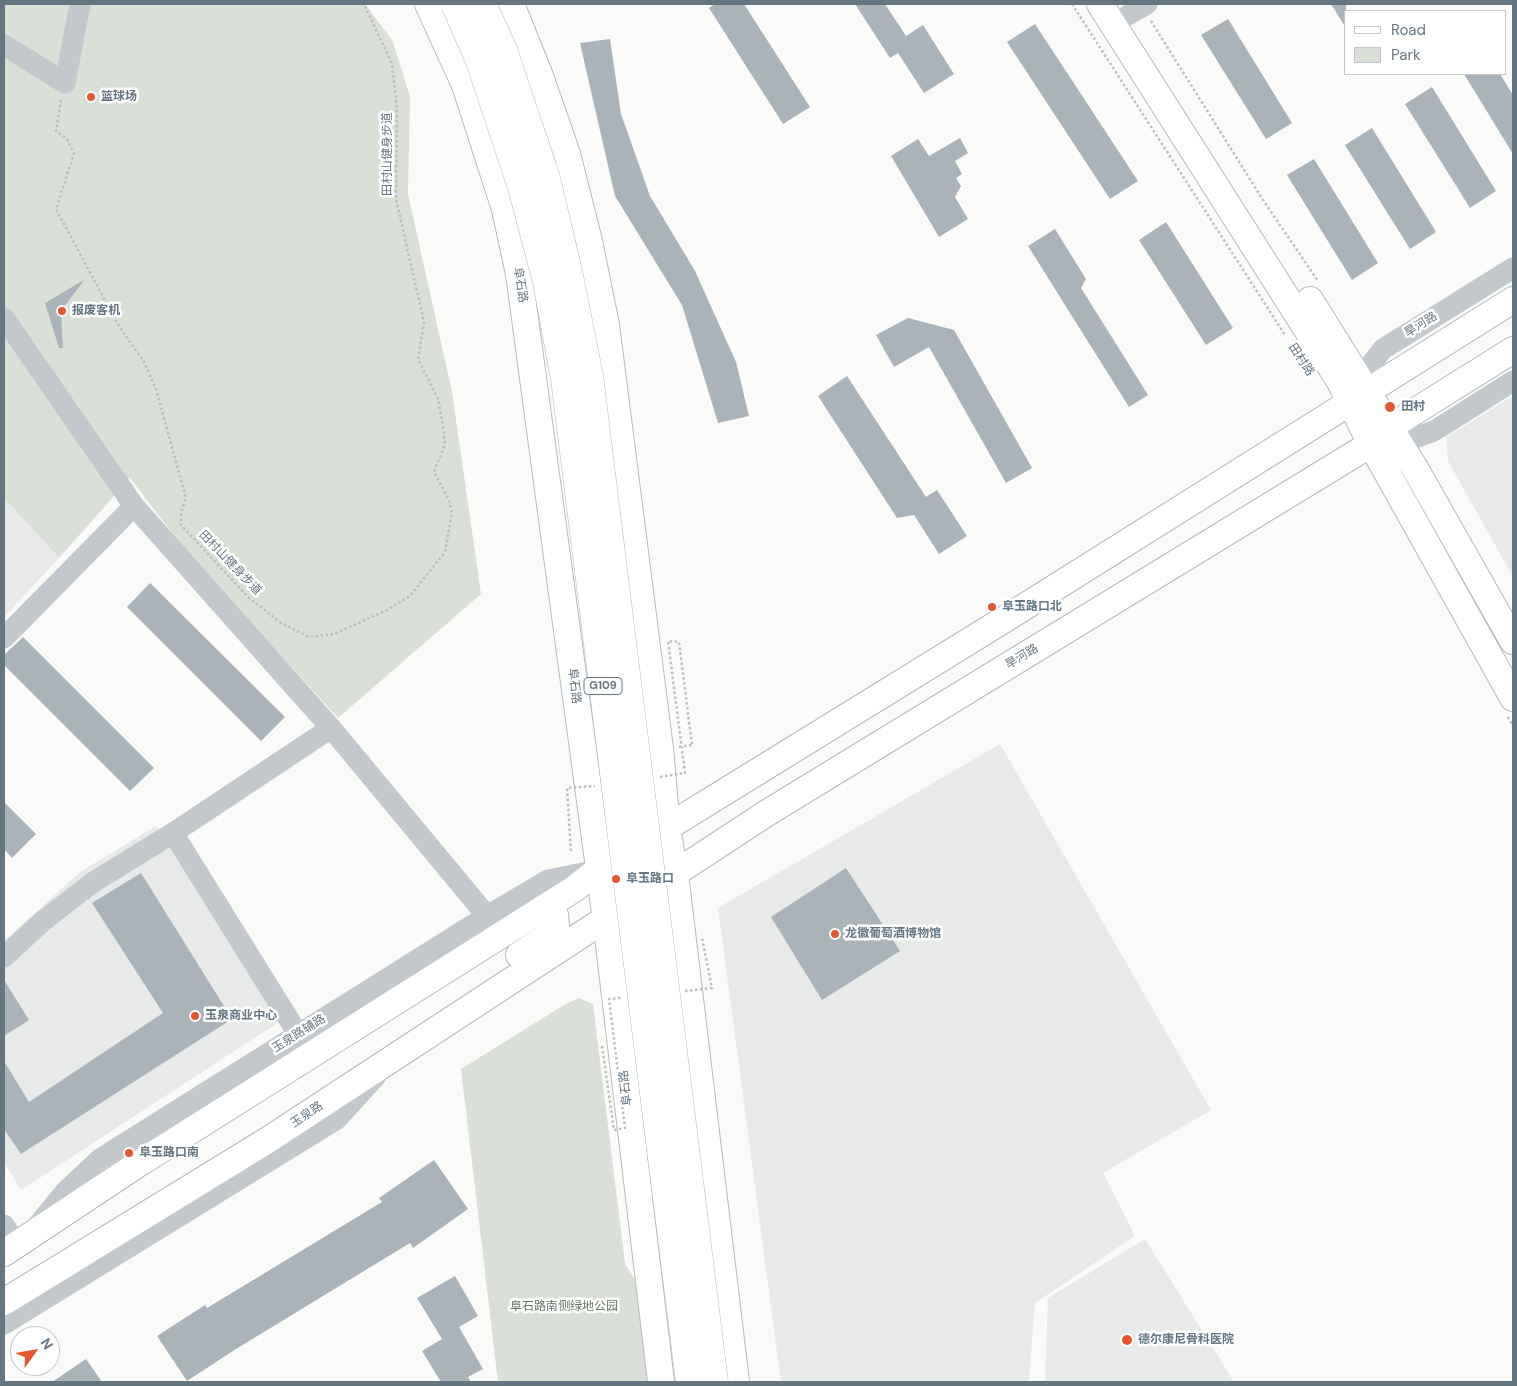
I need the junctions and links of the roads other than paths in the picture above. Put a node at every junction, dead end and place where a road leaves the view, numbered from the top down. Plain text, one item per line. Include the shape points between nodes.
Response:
1 (80, 4) edge
2 (428, 4) edge
3 (455, 4) edge
4 (482, 4) edge
5 (503, 4) edge
6 (510, 4) edge
7 (1100, 4) edge
8 (1132, 8) edge
9 (442, 32) junction
10 (4, 45) edge
11 (1513, 268) edge
12 (1513, 300) edge
13 (4, 318) edge
14 (1513, 350) edge
15 (1513, 382) edge
16 (1360, 391) junction
17 (1387, 437) junction
18 (134, 506) junction
19 (4, 638) edge
20 (1513, 641) edge
21 (1509, 704) edge
22 (331, 728) junction
23 (667, 828) junction
24 (173, 833) junction
25 (598, 870) junction
26 (675, 874) junction
27 (543, 908) junction
28 (488, 916) junction
29 (606, 920) junction
30 (4, 957) edge
31 (298, 1034) junction
32 (428, 1035) junction
33 (391, 1058) junction
34 (256, 1090) junction
35 (10, 1245) edge
36 (4, 1302) edge
37 (4, 1324) edge
38 (661, 1382) edge
39 (690, 1382) edge
40 (714, 1382) edge
41 (736, 1382) edge

1 - 10 street via 65,82
2 - 9 main road, 阜石路
3 - 39 highway, 阜石路 / G109, bridge via 480,61 522,187 547,282 565,379
4 - 40 highway, G109, bridge via 503,50 546,178 589,376
5 - 9 street
6 - 23 main road via 567,154 606,326 660,749
7 - 16 main road, 田村路 via 1238,218
8 - 16 main road, 田村路
9 - 25 main road, 阜石路 via 465,85 486,149 505,209 520,274
11 - 16 street, 旱河路 via 1383,349
12 - 16 main road, 旱河路
13 - 18 street
14 - 17 main road, 旱河路
15 - 17 street, 旱河路 via 1434,431
16 - 17 main road, 田村路
16 - 23 main road, 旱河路
17 - 20 main road, 田村路
17 - 21 main road, 田村路
17 - 26 main road, 旱河路 via 767,814
18 - 19 street
18 - 22 street
22 - 24 street
22 - 28 street
23 - 25 main road, 旱河路
23 - 26 main road
24 - 30 street via 92,883
24 - 31 street
25 - 27 main road
25 - 28 street, 玉泉路辅路 via 548,880
25 - 29 main road, 阜石路
26 - 29 main road, 旱河路
26 - 41 main road
27 - 32 main road via 555,915 556,926 548,936 465,990
27 - 34 main road
28 - 31 street, 玉泉路辅路
29 - 32 main road, 玉泉路
29 - 38 main road, 阜石路
31 - 34 street
31 - 35 street, 玉泉路辅路 via 100,1159
32 - 33 main road, 玉泉路
33 - 36 main road, 玉泉路 via 268,1140
33 - 37 street via 338,1119
34 - 35 main road

